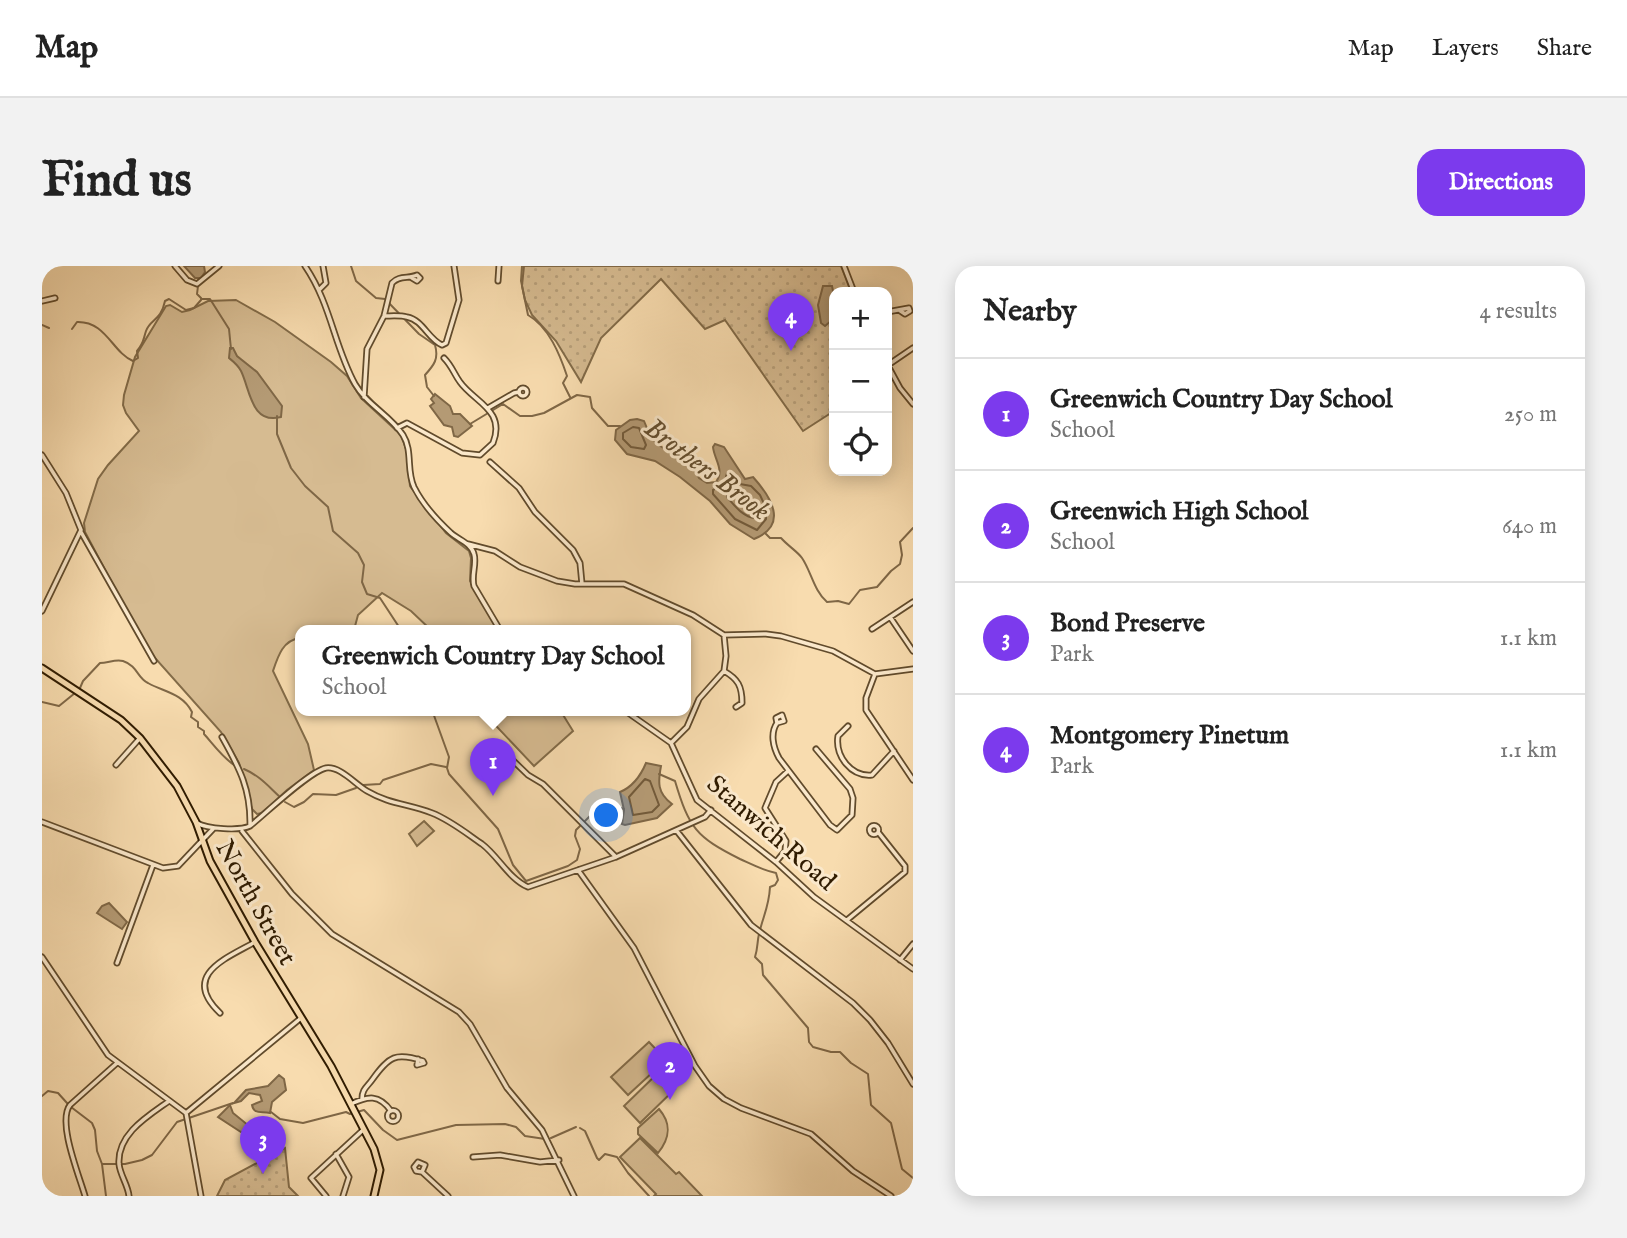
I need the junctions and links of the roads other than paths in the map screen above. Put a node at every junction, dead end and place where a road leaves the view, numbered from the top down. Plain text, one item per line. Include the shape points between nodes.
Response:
1 (175, 266) edge
2 (219, 266) edge
3 (305, 266) edge
4 (323, 266) edge
5 (454, 266) edge
6 (499, 266) edge
7 (844, 266) edge
8 (412, 278) dead end
9 (498, 281) dead end
10 (852, 287) edge
11 (320, 289) junction
12 (55, 298) dead end
13 (42, 301) edge
14 (899, 310) dead end
15 (892, 311) edge
16 (384, 316) junction
17 (912, 351) edge
18 (444, 358) dead end
19 (892, 361) edge
20 (892, 373) edge
21 (519, 392) dead end
22 (364, 397) junction
23 (913, 404) edge
24 (488, 408) junction
25 (397, 428) junction
26 (42, 455) edge
27 (490, 462) dead end
28 (81, 530) junction
29 (468, 544) junction
30 (484, 548) junction
31 (475, 556) junction
32 (582, 584) junction
33 (913, 602) edge
34 (42, 611) edge
35 (890, 617) junction
36 (497, 625) edge
37 (872, 629) dead end
38 (724, 635) junction
39 (913, 651) edge
40 (154, 661) dead end
41 (42, 668) edge
42 (913, 669) edge
43 (724, 671) junction
44 (875, 674) junction
45 (736, 707) dead end
46 (691, 715) edge
47 (633, 716) edge
48 (691, 716) edge
49 (778, 723) dead end
50 (848, 726) dead end
51 (222, 737) dead end
52 (140, 738) junction
53 (671, 743) junction
54 (498, 746) dead end
55 (816, 749) dead end
56 (894, 751) junction
57 (116, 765) dead end
58 (788, 771) junction
59 (913, 780) edge
60 (251, 810) junction
61 (711, 810) junction
62 (262, 817) junction
63 (42, 822) edge
64 (195, 822) junction
65 (250, 827) junction
66 (214, 828) junction
67 (676, 830) junction
68 (242, 831) junction
69 (878, 832) dead end
70 (202, 843) junction
71 (616, 858) junction
72 (776, 862) junction
73 (153, 865) junction
74 (578, 870) junction
75 (847, 920) junction
76 (255, 942) junction
77 (913, 944) edge
78 (42, 957) edge
79 (900, 960) junction
80 (117, 963) dead end
81 (913, 969) edge
82 (220, 1013) dead end
83 (301, 1018) junction
84 (418, 1059) dead end
85 (117, 1063) junction
86 (913, 1084) edge
87 (362, 1099) junction
88 (169, 1101) junction
89 (353, 1110) junction
90 (391, 1111) dead end
91 (187, 1116) junction
92 (363, 1130) junction
93 (336, 1154) junction
94 (472, 1157) dead end
95 (559, 1160) junction
96 (422, 1172) dead end
97 (85, 1196) edge
98 (129, 1196) edge
99 (201, 1196) edge
100 (326, 1196) edge
101 (343, 1196) edge
102 (374, 1196) edge
103 (448, 1196) edge
104 (574, 1196) edge
105 (891, 1196) edge

1 - 2 street via 187,281 197,284
3 - 11 street
4 - 11 street via 326,283
5 - 16 street via 460,293 446,343 437,343 409,317
6 - 9 street
7 - 10 street
8 - 16 street via 395,279
11 - 22 street via 348,369
12 - 13 street
14 - 15 street
16 - 22 street via 364,361
17 - 19 street
18 - 24 street via 462,385
20 - 23 street
21 - 24 street
22 - 25 street
24 - 25 street via 496,434 480,454 462,453 407,423
25 - 29 street via 408,446 415,490 449,531
26 - 28 street via 66,493
27 - 32 street via 573,550
28 - 34 street
28 - 40 street
29 - 30 street
29 - 31 street
30 - 31 street
30 - 32 street via 545,578
31 - 36 street via 474,586
32 - 38 street via 624,584 694,615
33 - 35 street
35 - 37 street
35 - 39 street
38 - 43 street
38 - 44 street via 777,635 833,651
41 - 52 main road, North Street via 110,712
42 - 44 street
43 - 45 street via 741,687 741,703
43 - 46 street
44 - 56 street via 866,710
47 - 53 street
48 - 53 street via 682,734
49 - 58 street via 773,729 775,749
50 - 56 street via 838,736 838,750 856,772 872,775
51 - 60 street via 245,782
52 - 57 street
52 - 64 main road, North Street via 177,786
53 - 61 street, Stanwich Road via 693,795
54 - 71 street via 543,783
55 - 58 street via 852,793 852,815 837,830
56 - 59 street
58 - 72 street via 776,782 765,808 786,841
60 - 62 street
60 - 65 street
61 - 67 street
61 - 72 street, Stanwich Road
62 - 65 street
62 - 74 street via 316,773 329,768 392,803 447,820 485,847 524,886 533,887
63 - 73 street
64 - 66 street
64 - 70 main road, North Street
65 - 68 street
66 - 68 street
66 - 70 street
67 - 71 street
67 - 86 street via 760,932 862,1012
68 - 95 street via 292,894 332,934 459,1012
69 - 75 street via 905,872
70 - 73 street via 178,866
70 - 76 main road, North Street
71 - 74 street
72 - 75 street, Stanwich Road
73 - 80 street
74 - 105 street via 634,948 709,1086 741,1108 811,1134 853,1171
75 - 79 street, Stanwich Road
76 - 82 street via 207,973 206,991
76 - 83 main road, North Street
77 - 79 street
78 - 85 street
79 - 81 street, Stanwich Road
83 - 89 main road, North Street
83 - 91 street
84 - 87 street via 410,1055 385,1063 363,1090
85 - 88 street
85 - 97 street via 65,1113
87 - 89 street
87 - 90 street via 379,1099
88 - 91 street
88 - 98 street via 134,1127 124,1142 119,1164
89 - 92 main road, North Street
91 - 99 street
92 - 93 street
92 - 102 main road, North Street via 379,1164
93 - 100 street via 310,1178
93 - 101 street via 349,1177
94 - 95 street
95 - 104 street
96 - 103 street

